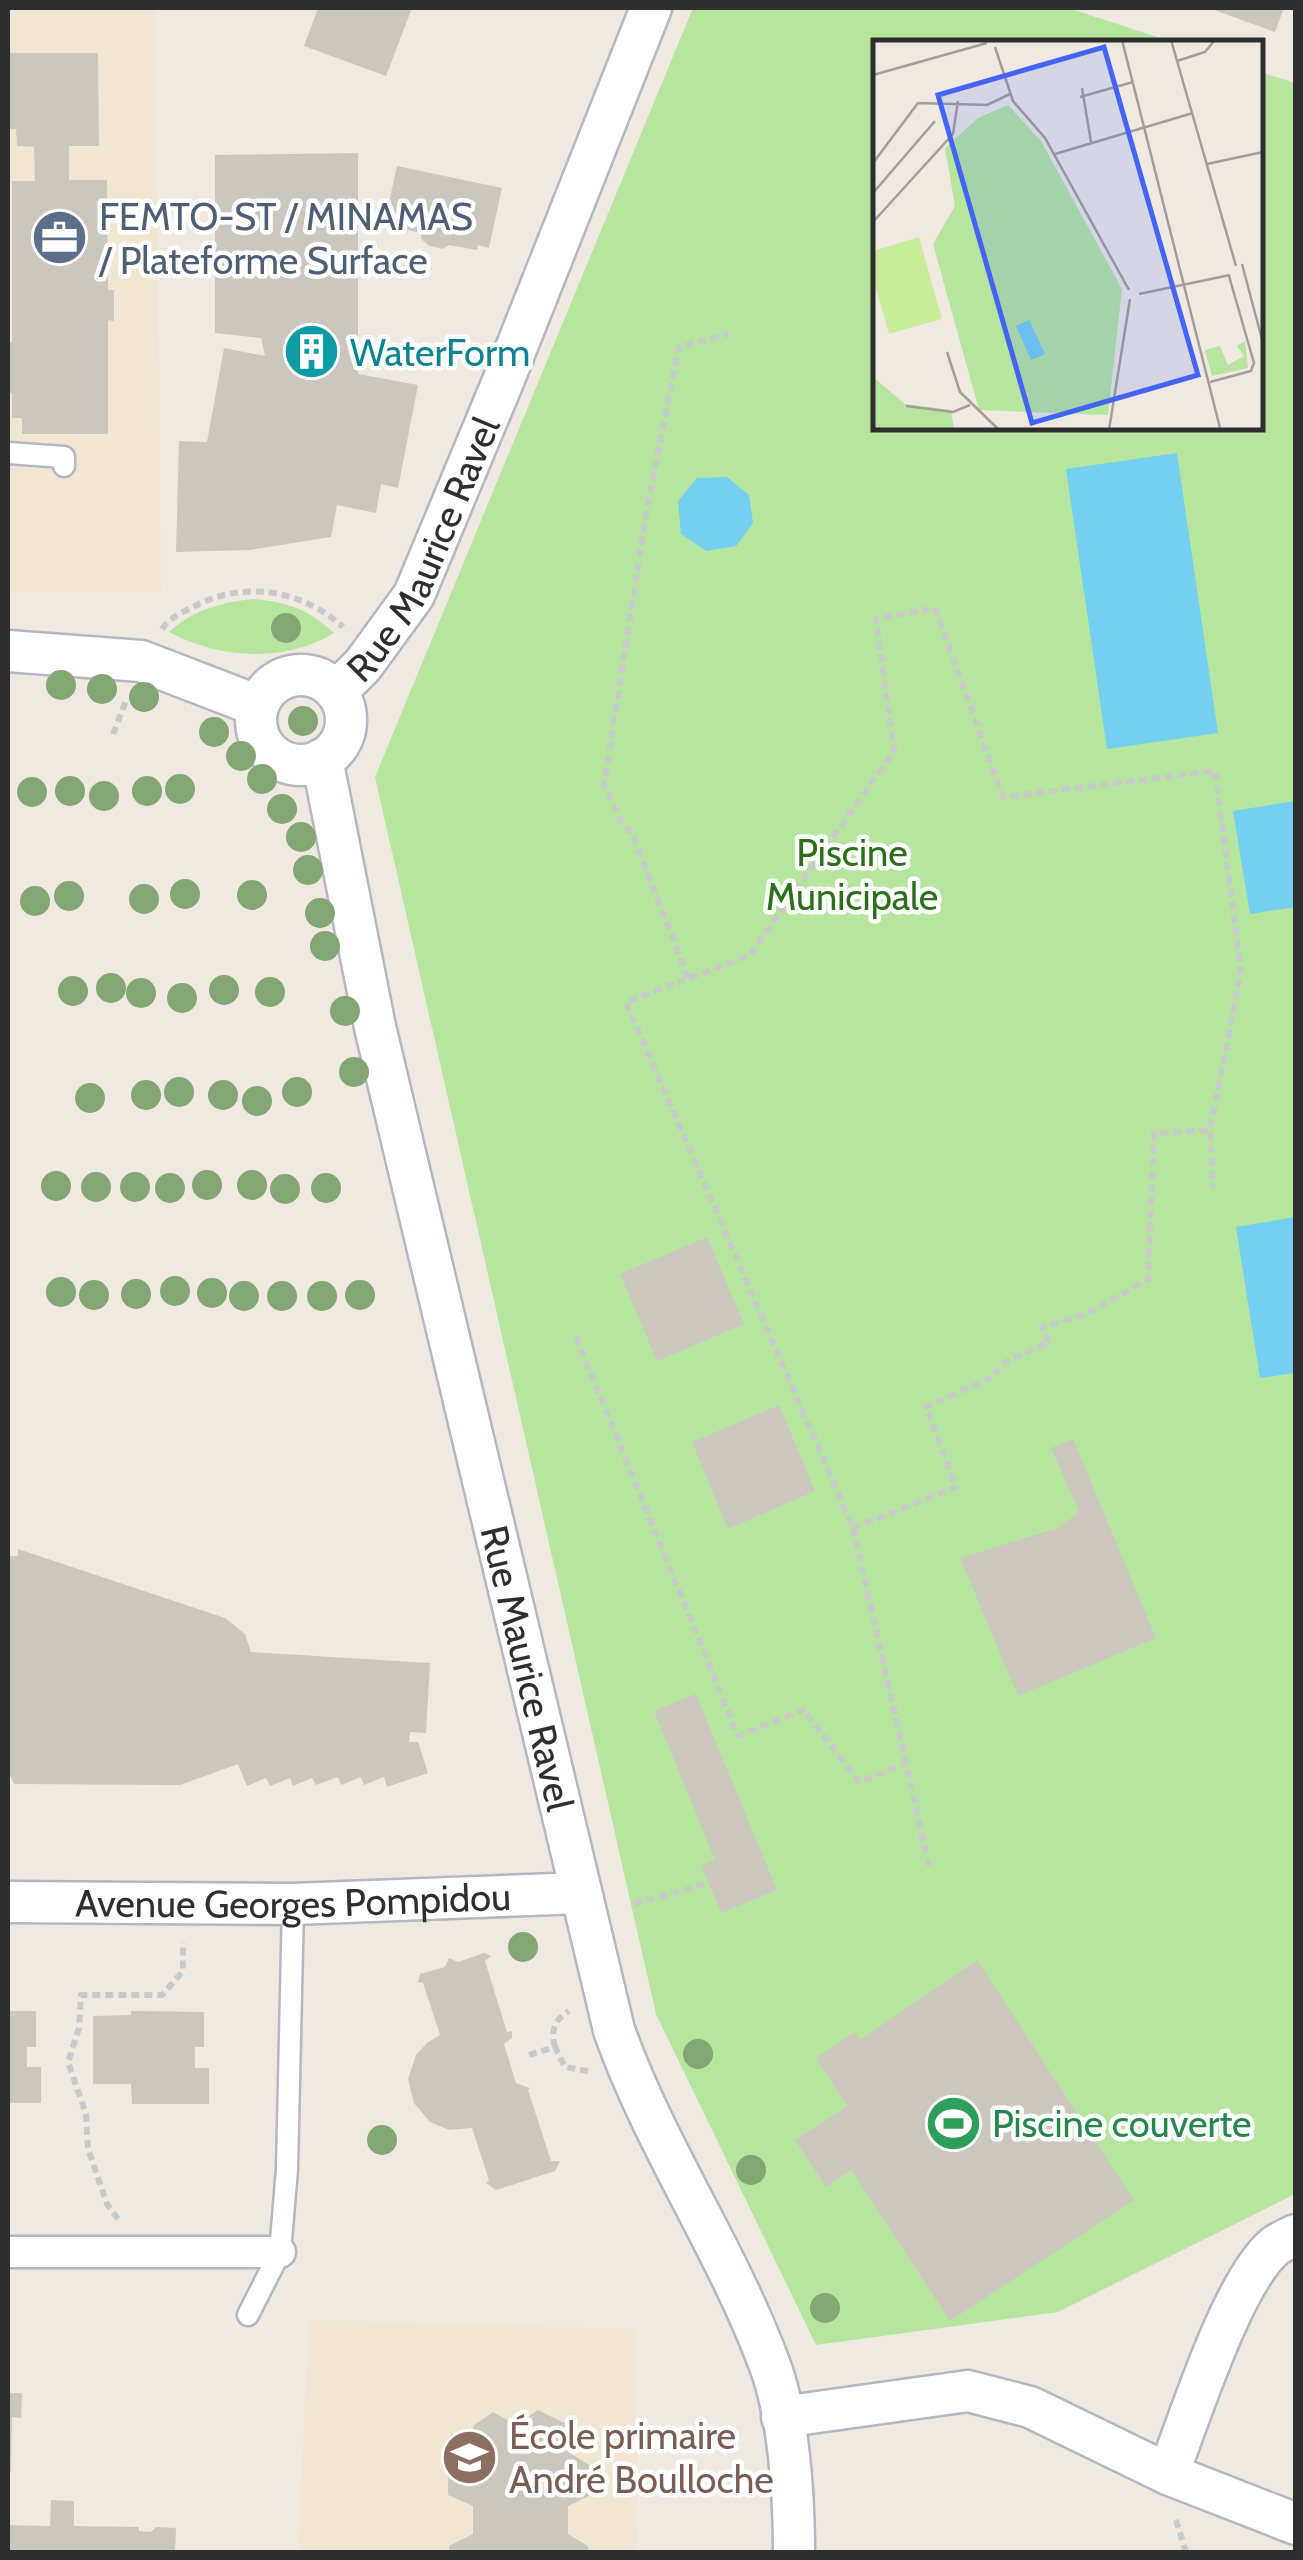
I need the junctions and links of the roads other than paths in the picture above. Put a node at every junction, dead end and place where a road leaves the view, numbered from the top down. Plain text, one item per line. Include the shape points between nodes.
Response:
1 (651, 8) edge
2 (8, 453) edge
3 (64, 466) dead end
4 (8, 651) edge
5 (336, 692) junction
6 (258, 706) junction
7 (322, 760) junction
8 (581, 1893) junction
9 (8, 1902) edge
10 (293, 1904) junction
11 (1296, 2235) edge
12 (8, 2252) edge
13 (280, 2252) junction
14 (248, 2315) dead end
15 (782, 2418) junction
16 (1168, 2474) junction
17 (1296, 2524) edge
18 (794, 2552) edge

1 - 5 street, Rue Maurice Ravel via 414,595
2 - 3 lane via 64,457
4 - 6 street via 140,661
5 - 6 street via 314,677 286,677
5 - 7 street via 346,721 335,750
6 - 7 street via 266,750 292,764
7 - 8 street, Rue Maurice Ravel via 375,1027
8 - 10 street, Avenue Georges Pompidou
8 - 15 street, Rue Maurice Ravel via 635,2088 770,2365
9 - 10 street, Avenue Georges Pompidou
10 - 13 lane
11 - 16 street via 1258,2266 1234,2304
12 - 13 street
13 - 14 lane
15 - 16 street via 968,2391 1030,2406
15 - 18 street, Rue Maurice Ravel
16 - 17 street

